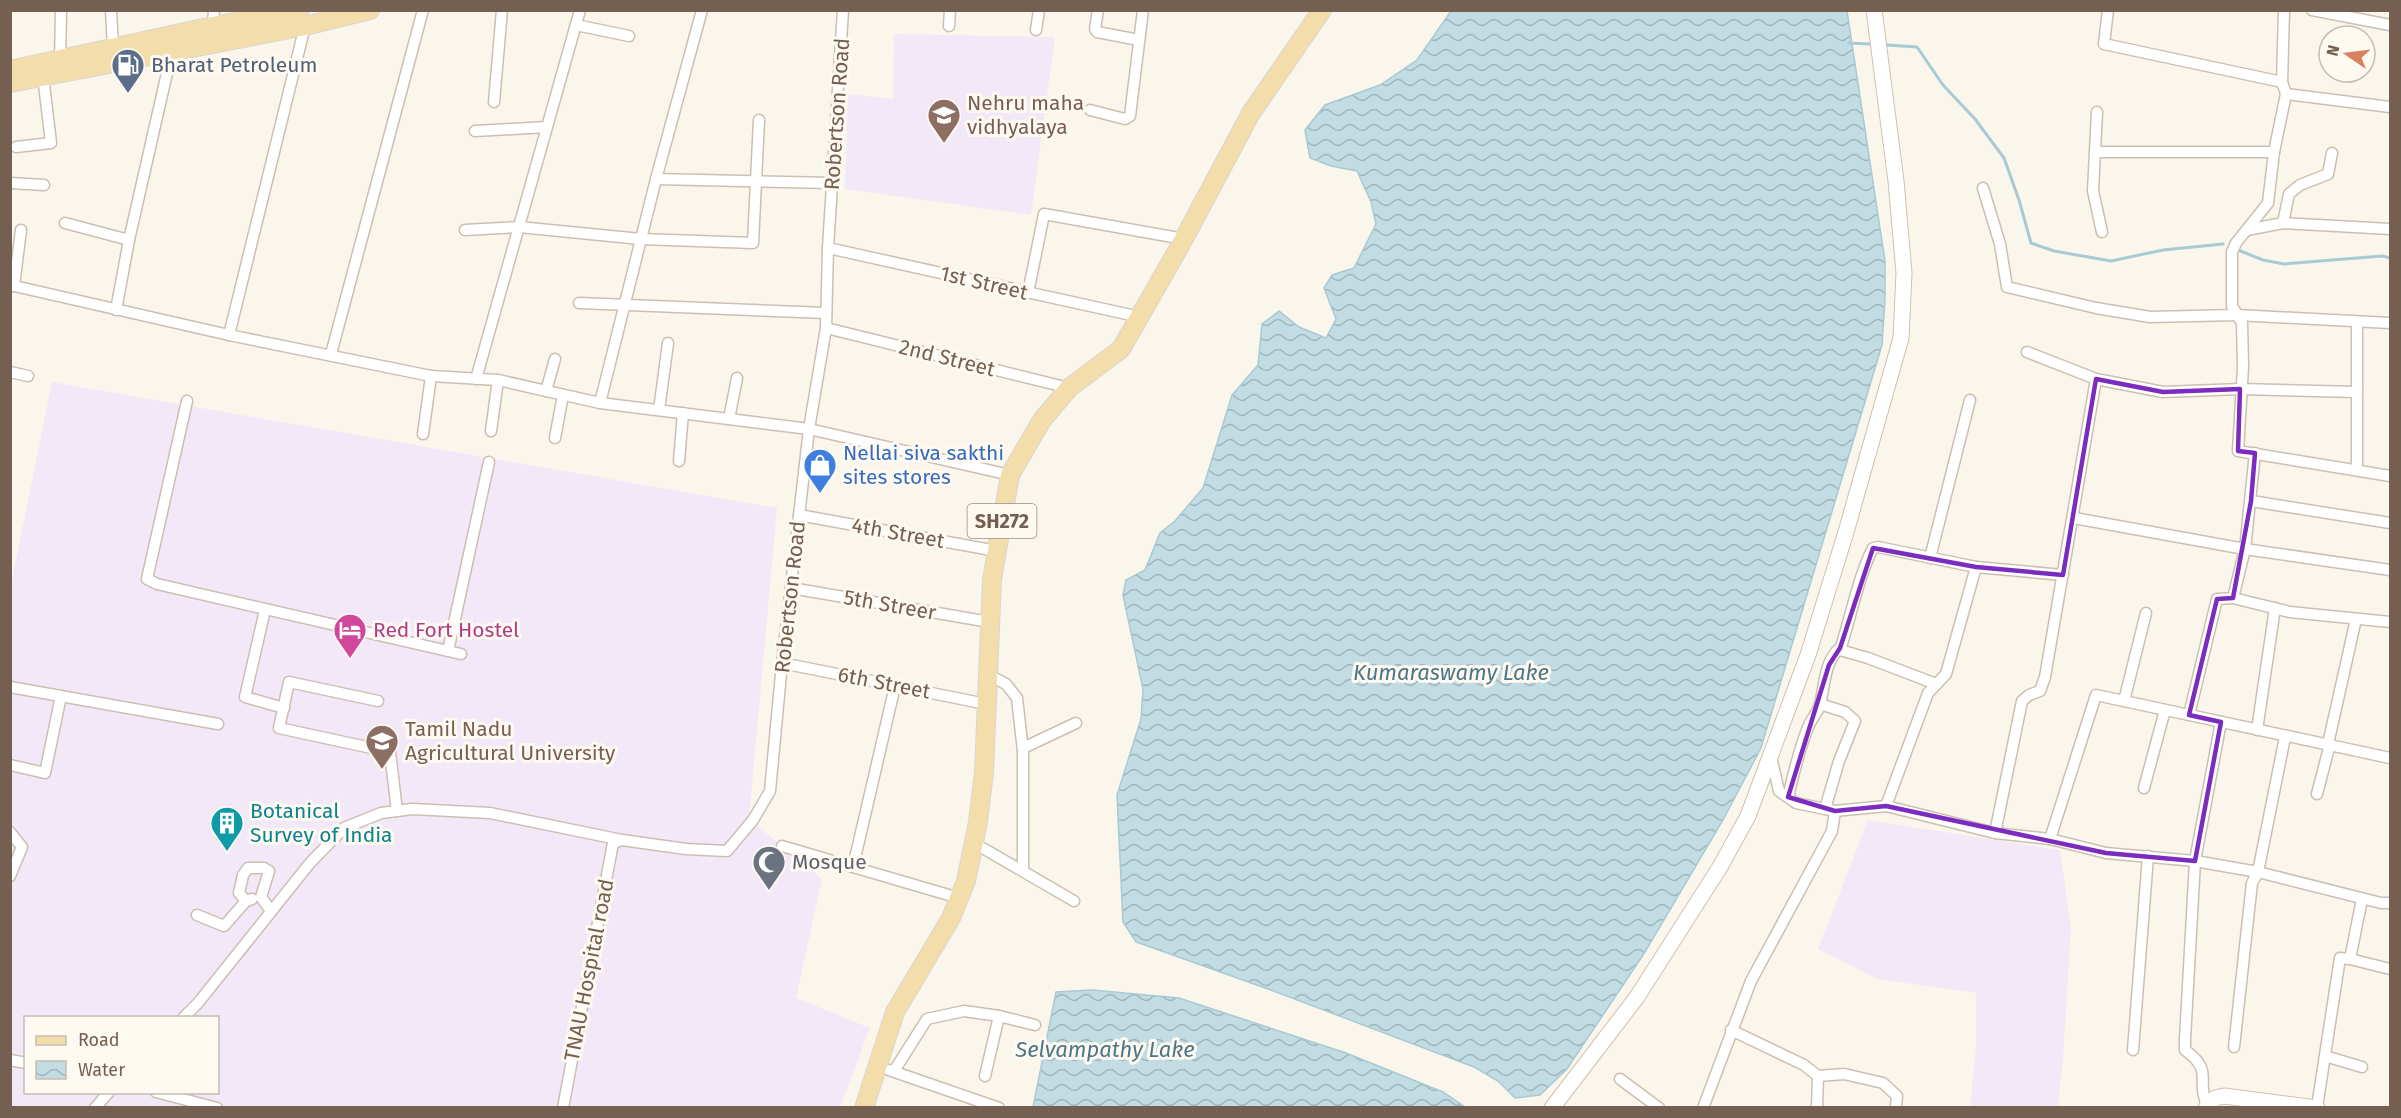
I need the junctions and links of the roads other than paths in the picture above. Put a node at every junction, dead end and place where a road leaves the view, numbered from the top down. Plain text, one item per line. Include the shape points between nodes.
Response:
1 (61, 10) edge
2 (111, 10) edge
3 (370, 10) edge
4 (423, 10) edge
5 (502, 10) edge
6 (580, 10) edge
7 (702, 10) edge
8 (843, 10) edge
9 (950, 10) edge
10 (1039, 10) edge
11 (1098, 10) edge
12 (1143, 10) edge
13 (1322, 10) edge
14 (1874, 10) edge
15 (2108, 10) edge
16 (2284, 10) edge
17 (2312, 10) edge
18 (2336, 12) edge
19 (214, 18) edge
20 (303, 18) edge
21 (576, 25) junction
22 (2391, 25) edge
23 (949, 26) dead end
24 (1036, 30) dead end
25 (629, 36) dead end
26 (1139, 40) junction
27 (113, 48) junction
28 (172, 51) junction
29 (54, 69) junction
30 (10, 70) edge
31 (2282, 82) junction
32 (10, 83) edge
33 (2286, 94) junction
34 (494, 102) dead end
35 (2391, 107) edge
36 (1090, 110) dead end
37 (2097, 112) dead end
38 (759, 120) dead end
39 (547, 127) junction
40 (475, 131) dead end
41 (16, 147) dead end
42 (2095, 152) junction
43 (2274, 152) junction
44 (2332, 153) dead end
45 (656, 179) junction
46 (757, 182) junction
47 (10, 183) edge
48 (832, 183) junction
49 (44, 185) dead end
50 (1983, 188) dead end
51 (65, 223) dead end
52 (2283, 223) junction
53 (519, 227) junction
54 (21, 230) dead end
55 (465, 230) dead end
56 (2247, 230) junction
57 (2391, 230) edge
58 (2102, 232) dead end
59 (641, 239) junction
60 (1184, 239) junction
61 (129, 240) junction
62 (828, 248) junction
63 (12, 285) edge
64 (1028, 293) junction
65 (579, 303) dead end
66 (623, 306) junction
67 (116, 310) junction
68 (826, 313) junction
69 (2237, 315) junction
70 (1140, 317) junction
71 (2357, 322) junction
72 (2391, 322) edge
73 (826, 328) junction
74 (229, 335) junction
75 (669, 343) dead end
76 (2027, 352) dead end
77 (331, 354) junction
78 (555, 359) dead end
79 (10, 372) edge
80 (28, 376) dead end
81 (431, 376) junction
82 (736, 378) dead end
83 (476, 379) junction
84 (2096, 379) junction
85 (498, 380) junction
86 (1069, 388) junction
87 (2240, 389) junction
88 (546, 391) junction
89 (2357, 392) junction
90 (563, 395) junction
91 (1970, 400) dead end
92 (187, 401) dead end
93 (600, 403) junction
94 (659, 410) junction
95 (683, 413) junction
96 (729, 419) junction
97 (809, 429) junction
98 (490, 430) dead end
99 (423, 434) dead end
100 (555, 438) dead end
101 (2256, 453) junction
102 (679, 461) dead end
103 (489, 462) dead end
104 (2357, 470) junction
105 (1011, 475) junction
106 (2391, 476) edge
107 (2251, 501) junction
108 (799, 515) junction
109 (2074, 518) junction
110 (2391, 523) edge
111 (2245, 549) junction
112 (997, 551) junction
113 (1930, 558) junction
114 (1976, 567) junction
115 (2391, 570) edge
116 (2063, 575) junction
117 (791, 588) junction
118 (2233, 598) junction
119 (2275, 608) junction
120 (265, 610) junction
121 (2146, 613) dead end
122 (2356, 619) junction
123 (990, 622) junction
124 (2391, 622) edge
125 (1840, 648) junction
126 (448, 651) junction
127 (461, 654) dead end
128 (782, 663) junction
129 (987, 674) junction
130 (1936, 684) junction
131 (895, 686) junction
132 (10, 687) edge
133 (61, 696) junction
134 (378, 701) dead end
135 (2124, 701) junction
136 (986, 704) junction
137 (1820, 704) junction
138 (284, 708) junction
139 (2165, 710) junction
140 (2189, 715) junction
141 (2221, 722) junction
142 (1076, 723) dead end
143 (218, 724) dead end
144 (2257, 730) junction
145 (2285, 737) junction
146 (2329, 744) junction
147 (1023, 748) junction
148 (1771, 757) junction
149 (2391, 758) edge
150 (10, 765) edge
151 (2144, 788) dead end
152 (2318, 794) dead end
153 (1788, 797) junction
154 (1886, 806) junction
155 (1830, 810) junction
156 (397, 811) junction
157 (10, 832) edge
158 (1995, 833) junction
159 (2050, 839) junction
160 (622, 840) junction
161 (974, 843) junction
162 (782, 846) dead end
163 (2148, 856) junction
164 (2195, 861) junction
165 (853, 867) junction
166 (1023, 871) junction
167 (2258, 872) junction
168 (10, 876) edge
169 (261, 897) junction
170 (959, 898) junction
171 (2362, 898) junction
172 (246, 901) junction
173 (1074, 901) dead end
174 (2391, 903) edge
175 (271, 911) junction
176 (197, 915) dead end
177 (2350, 959) junction
178 (2391, 969) edge
179 (184, 1016) edge
180 (999, 1016) junction
181 (1035, 1025) dead end
182 (1731, 1030) junction
183 (2234, 1047) dead end
184 (2133, 1050) dead end
185 (2325, 1056) junction
186 (2362, 1067) dead end
187 (886, 1069) junction
188 (985, 1076) dead end
189 (1818, 1076) junction
190 (1620, 1080) dead end
191 (107, 1094) edge
192 (164, 1094) edge
193 (1896, 1106) dead end
194 (2206, 1106) edge
195 (2295, 1106) edge
196 (95, 1107) edge
197 (214, 1107) edge
198 (563, 1107) edge
199 (864, 1107) edge
200 (999, 1107) edge
201 (1552, 1107) edge
202 (1659, 1107) edge
203 (1703, 1107) edge
204 (1817, 1107) edge
205 (2317, 1107) edge

1 - 29 street
2 - 27 street
3 - 20 main road
4 - 77 street
5 - 34 street
6 - 21 street
7 - 45 street
8 - 48 street, Robertson Road
9 - 23 street
10 - 24 street
11 - 26 street via 1097,33
12 - 26 street
13 - 60 main road, SH272 via 1251,113
14 - 148 street via 1904,273 1901,338 1808,656
15 - 31 street via 2104,44
16 - 31 street
17 - 18 street
18 - 22 street
19 - 20 main road
19 - 27 main road
20 - 28 main road
20 - 74 street
21 - 25 street
21 - 39 street
26 - 36 street via 1129,119
27 - 29 main road
28 - 29 main road
28 - 61 street
29 - 30 main road
29 - 32 main road
29 - 41 street via 51,143
31 - 33 street
33 - 35 street
33 - 43 street
37 - 42 street
38 - 46 street
39 - 40 street
39 - 53 street
42 - 43 street
42 - 58 street via 2093,191
43 - 56 street via 2268,203
44 - 52 street via 2328,174 2289,194
45 - 46 street
45 - 59 street
46 - 48 street
46 - 59 street via 753,243
47 - 49 street
48 - 62 street, Robertson Road
50 - 69 street via 2000,244 2007,286 2096,308 2150,316
51 - 61 street
52 - 56 street
52 - 57 street
53 - 55 street
53 - 59 street
53 - 83 street
54 - 63 street
56 - 69 street via 2232,252 2232,306
59 - 66 street
60 - 64 street via 1044,214
60 - 70 main road, SH272
61 - 67 street
62 - 64 street, 1st Street
62 - 68 street, Robertson Road
63 - 67 street
64 - 70 street, 1st Street
65 - 66 street
66 - 68 street
66 - 93 street
67 - 74 street
68 - 73 street, Robertson Road
69 - 71 street
69 - 87 street via 2242,323
70 - 86 main road, SH272 via 1121,349
71 - 72 street
71 - 89 street
73 - 86 street, 2nd Street
73 - 97 street, Robertson Road
74 - 77 street
75 - 94 street
76 - 84 street
77 - 81 street
78 - 88 street
79 - 80 street
81 - 83 street
81 - 99 street
82 - 96 street
83 - 85 street
84 - 87 street via 2163,392
84 - 109 street
85 - 88 street
85 - 98 street
86 - 105 main road, SH272 via 1042,420
87 - 89 street
87 - 101 street via 2238,451
88 - 90 street
89 - 104 street
90 - 93 street
90 - 100 street
91 - 113 street
92 - 120 street via 147,579
93 - 94 street
94 - 95 street
95 - 96 street
95 - 102 street
96 - 97 street
97 - 105 street
97 - 108 street, Robertson Road
101 - 104 street
101 - 107 street
103 - 126 street
104 - 106 street
105 - 112 main road, SH272
107 - 110 street
107 - 111 street
108 - 112 street, 4th Street
108 - 117 street, Robertson Road
109 - 111 street
109 - 116 street
111 - 115 street
111 - 118 street
112 - 123 main road, SH272
113 - 114 street
113 - 125 street via 1874,548 1864,566
114 - 116 street
114 - 130 street via 1946,674
116 - 158 street via 2045,677 2040,691 2022,701
117 - 123 street, 5th Streer
117 - 128 street, Robertson Road
118 - 119 street
118 - 140 street via 2217,599
119 - 122 street
119 - 144 street
120 - 126 street
120 - 138 street via 245,697
121 - 135 street
122 - 124 street
122 - 146 street
123 - 129 main road, SH272
125 - 130 street
125 - 137 street via 1829,665
126 - 127 street
128 - 131 street, 6th Street
128 - 160 street, Robertson Road via 770,791 753,820 727,851
129 - 136 main road, SH272
129 - 147 street via 1006,684 1017,698
130 - 154 street via 1928,693
131 - 136 street, 6th Street
131 - 165 street
132 - 133 street
133 - 143 street
133 - 150 street via 45,773
134 - 138 street via 289,682
135 - 139 street
135 - 159 street via 2096,695
136 - 161 main road, SH272 via 984,772
137 - 153 street via 1809,724
137 - 155 street via 1845,712 1855,721 1839,761
138 - 156 street via 279,728 390,752
139 - 140 street
139 - 151 street
140 - 141 street
141 - 144 street
141 - 164 street
142 - 147 street
144 - 145 street
145 - 146 street
145 - 167 street
146 - 149 street
146 - 152 street
147 - 166 street
148 - 153 street via 1779,791
148 - 201 street via 1749,816 1720,867 1637,997
153 - 155 street via 1796,803
154 - 155 street
154 - 158 street
155 - 182 street via 1832,831 1751,981
156 - 160 street via 490,813
156 - 175 street via 344,828
157 - 168 street via 22,847
158 - 159 street
159 - 163 street via 2106,853
160 - 198 street, TNAU Hospital road via 613,843
161 - 166 street
161 - 170 main road, SH272
162 - 165 street
163 - 164 street
163 - 184 street
164 - 167 street
164 - 194 street via 2185,1050 2199,1060 2205,1075 2202,1095
165 - 170 street
166 - 173 street
167 - 171 street
167 - 183 street via 2250,895
169 - 172 street
169 - 172 street via 269,871 248,867 239,892
169 - 175 street
170 - 187 main road, SH272 via 895,1012
171 - 174 street
171 - 177 street
172 - 176 street via 224,926
175 - 179 street
177 - 178 street
177 - 185 street via 2340,958
180 - 181 street
180 - 187 street via 964,1011 927,1019
180 - 188 street
182 - 189 street via 1804,1065
182 - 203 street
185 - 186 street
185 - 205 street
187 - 199 main road, SH272
187 - 200 street
189 - 193 street via 1844,1074 1883,1083 1897,1096
189 - 204 street
190 - 202 street
191 - 196 street
192 - 197 street
194 - 195 street via 2224,1096
195 - 205 street

